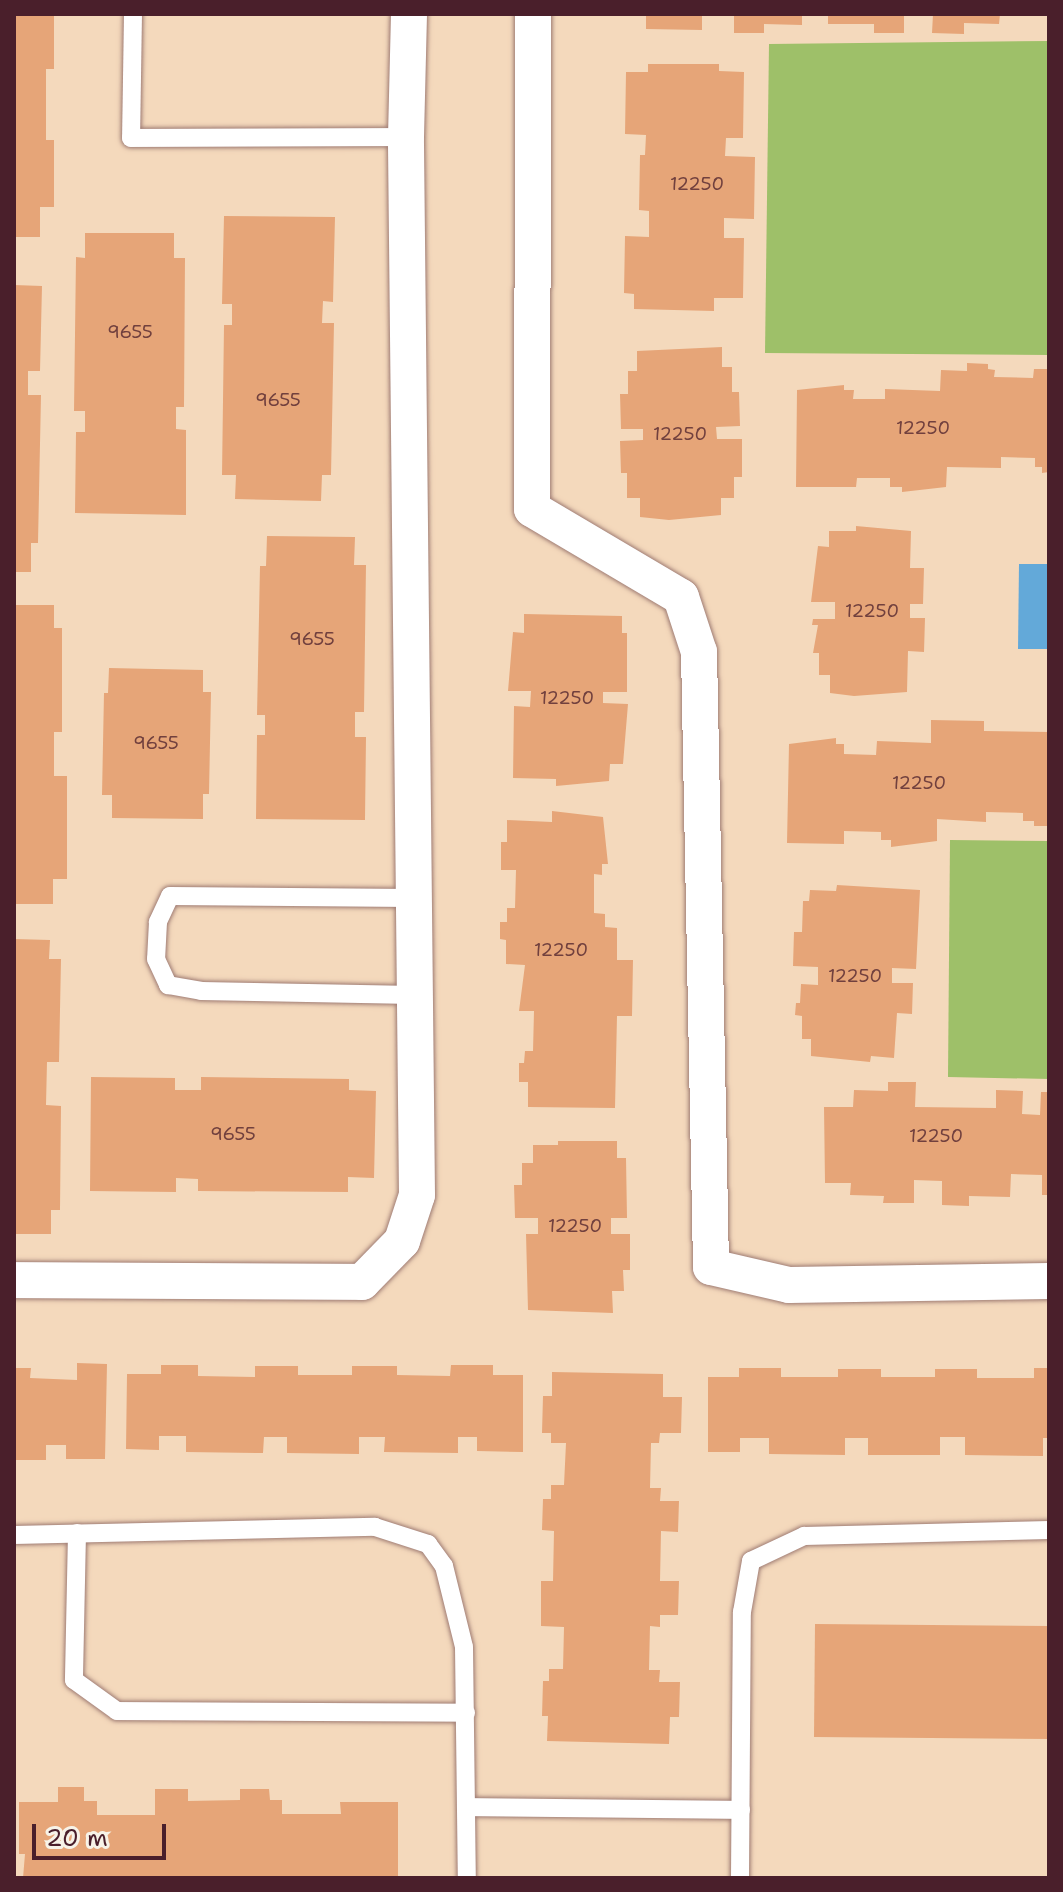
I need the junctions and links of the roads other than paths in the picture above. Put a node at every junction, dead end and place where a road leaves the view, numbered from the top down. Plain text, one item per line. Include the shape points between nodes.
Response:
1 (133, 14) edge
2 (409, 14) edge
3 (533, 14) edge
4 (406, 137) junction
5 (412, 898) junction
6 (414, 995) junction
7 (14, 1280) edge
8 (1049, 1281) edge
9 (1049, 1530) edge
10 (77, 1533) junction
11 (14, 1535) edge
12 (466, 1713) junction
13 (468, 1807) junction
14 (741, 1810) junction
15 (467, 1878) edge
16 (740, 1878) edge

1 - 4 lane via 131,138
2 - 4 street
3 - 8 street via 532,509 681,597 699,652 711,1267 789,1285
4 - 5 street
5 - 6 street
5 - 6 lane via 170,896 158,922 156,959 168,985 201,991
6 - 7 street via 417,1195 402,1241 362,1282
9 - 14 lane via 804,1536 751,1561 742,1612
10 - 11 lane
10 - 12 lane via 375,1527 428,1544 444,1566 464,1647
10 - 12 lane via 74,1680 117,1711
12 - 13 lane
13 - 14 lane
13 - 15 lane
14 - 16 lane

